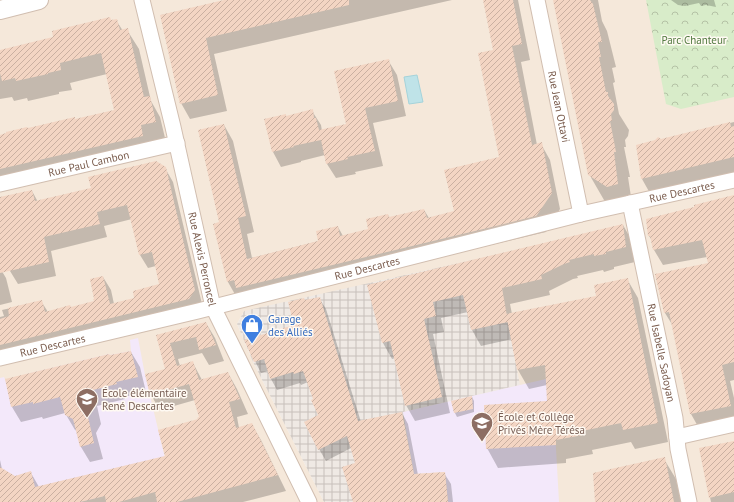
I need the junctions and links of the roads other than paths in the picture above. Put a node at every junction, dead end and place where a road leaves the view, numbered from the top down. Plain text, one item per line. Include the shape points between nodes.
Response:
1 (40, 0) edge
2 (142, 0) edge
3 (536, 0) edge
4 (0, 10) edge
5 (177, 143) junction
6 (734, 180) edge
7 (0, 184) edge
8 (630, 203) junction
9 (581, 214) junction
10 (213, 307) junction
11 (0, 358) edge
12 (734, 424) edge
13 (677, 437) junction
14 (309, 502) edge
15 (689, 502) edge

1 - 4 street
2 - 5 street, Rue Alexis Perroncel
3 - 9 street, Rue Jean Ottavi
5 - 7 street, Rue Paul Cambon
5 - 10 street, Rue Alexis Perroncel
6 - 8 street, Rue Descartes
8 - 9 street, Rue Descartes
8 - 13 street, Rue Isabelle Sadoyan
9 - 10 street, Rue Descartes
10 - 11 street, Rue Descartes
10 - 14 street, Rue Alexis Perroncel
12 - 13 street
13 - 15 street, Rue Isabelle Sadoyan

